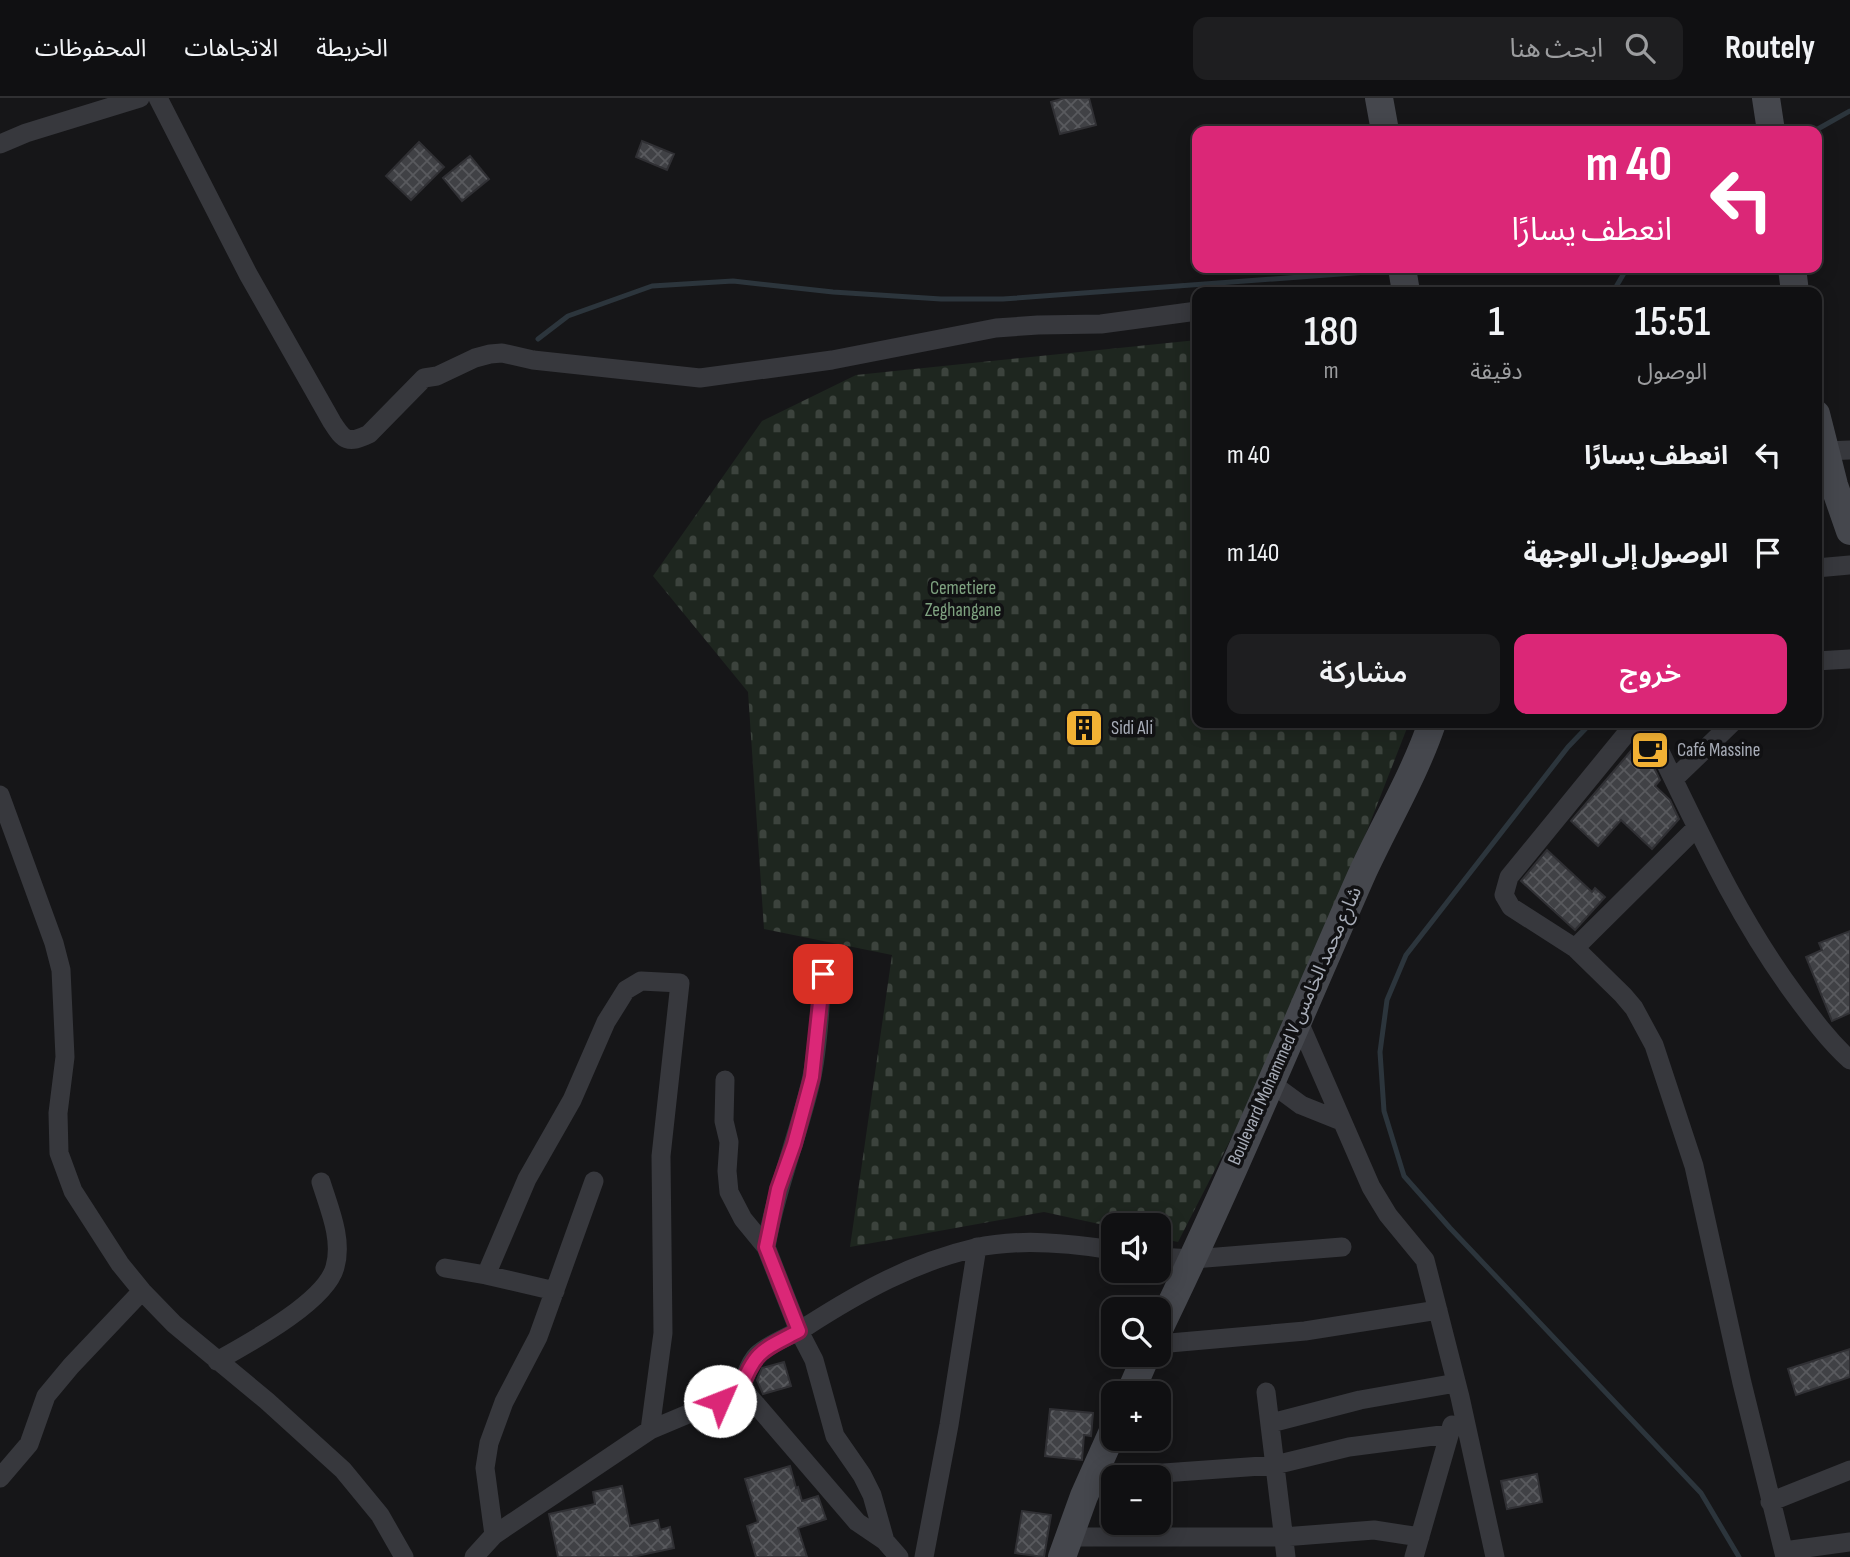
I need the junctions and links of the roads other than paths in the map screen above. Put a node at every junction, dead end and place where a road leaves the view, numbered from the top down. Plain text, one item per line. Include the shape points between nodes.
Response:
1 (140, 98) edge
2 (158, 98) edge
3 (1379, 98) edge
4 (1766, 98) edge
5 (1384, 126) edge
6 (1770, 126) edge
7 (0, 144) edge
8 (1192, 312) edge
9 (1822, 424) edge
10 (1838, 450) edge
11 (1825, 486) edge
12 (1850, 531) edge
13 (1850, 565) edge
14 (1822, 567) edge
15 (1850, 659) edge
16 (1822, 661) edge
17 (1430, 728) edge
18 (1631, 728) edge
19 (1648, 728) edge
20 (1727, 728) edge
21 (1674, 779) junction
22 (0, 795) edge
23 (1696, 828) junction
24 (1575, 948) junction
25 (823, 974) dead end
26 (1299, 1022) junction
27 (1846, 1051) edge
28 (725, 1080) dead end
29 (1272, 1083) junction
30 (1342, 1121) junction
31 (594, 1181) dead end
32 (321, 1182) dead end
33 (766, 1247) junction
34 (977, 1247) junction
35 (1342, 1247) dead end
36 (1101, 1249) edge
37 (1171, 1258) edge
38 (1193, 1259) junction
39 (444, 1268) dead end
40 (486, 1275) junction
41 (142, 1291) junction
42 (555, 1291) junction
43 (1171, 1304) edge
44 (1438, 1310) junction
45 (799, 1331) junction
46 (1171, 1343) edge
47 (217, 1361) junction
48 (741, 1387) junction
49 (1458, 1390) junction
50 (1266, 1392) dead end
51 (1271, 1423) junction
52 (650, 1430) junction
53 (1449, 1434) junction
54 (1104, 1451) edge
55 (1275, 1465) junction
56 (1850, 1469) edge
57 (0, 1478) edge
58 (1093, 1478) junction
59 (1770, 1502) junction
60 (494, 1535) junction
61 (1420, 1536) junction
62 (1283, 1537) junction
63 (885, 1541) junction
64 (1850, 1542) edge
65 (1065, 1547) edge
66 (1784, 1554) edge
67 (404, 1557) edge
68 (474, 1557) edge
69 (899, 1557) edge
70 (924, 1557) edge
71 (1286, 1557) edge
72 (1414, 1557) edge
73 (1495, 1557) edge

1 - 7 street
2 - 8 street via 248,274 332,422 349,440 369,433 424,378 490,354 699,378 832,360 996,328 1101,324
3 - 5 main road
4 - 6 main road
9 - 10 main road
10 - 11 main road
11 - 12 main road
13 - 14 street
15 - 16 street
17 - 26 main road, Boulevard Mohammed V شارع محمد الخامس
18 - 24 street via 1509,877 1504,891 1511,907
19 - 21 street
20 - 21 street
21 - 23 street
22 - 41 street via 61,970 65,1056 59,1153 73,1191
23 - 24 street
23 - 27 street via 1775,967
24 - 59 street via 1634,1008 1654,1045 1694,1166
25 - 33 street via 812,1077 778,1189
26 - 29 main road, Boulevard Mohammed V شارع محمد الخامس
26 - 30 street
28 - 33 street via 729,1192
29 - 30 street via 1301,1105
29 - 38 main road, Boulevard Mohammed V شارع محمد الخامس
30 - 44 street via 1388,1215 1425,1259
31 - 42 street
32 - 47 street via 335,1227 337,1257 331,1277 269,1332
33 - 45 street
34 - 36 street via 1062,1244
34 - 45 street via 879,1283
34 - 70 street
35 - 38 street
37 - 38 street
38 - 43 main road, Boulevard Mohammed V شارع محمد الخامس
39 - 40 street
40 - 42 street
40 - 52 street via 527,1179 626,990 641,981 680,982 661,1156 663,1333
41 - 47 street
41 - 57 street via 46,1396 29,1444
42 - 60 street via 489,1443 485,1468
44 - 46 street via 1305,1331
44 - 49 street
45 - 48 street via 757,1355
45 - 63 street via 822,1381 835,1436 872,1495
47 - 67 street via 343,1470 380,1515
48 - 52 street via 733,1395
48 - 63 street via 857,1522
49 - 51 street via 1360,1400
49 - 53 street
49 - 73 street
50 - 51 street
51 - 55 street
52 - 60 street
53 - 55 street via 1349,1447
53 - 61 street
54 - 58 main road
55 - 58 street
55 - 62 street
56 - 59 street
58 - 65 main road
59 - 66 street
60 - 68 street
61 - 62 street via 1374,1530
61 - 72 street
62 - 65 street
62 - 71 street
63 - 69 street
64 - 66 street

